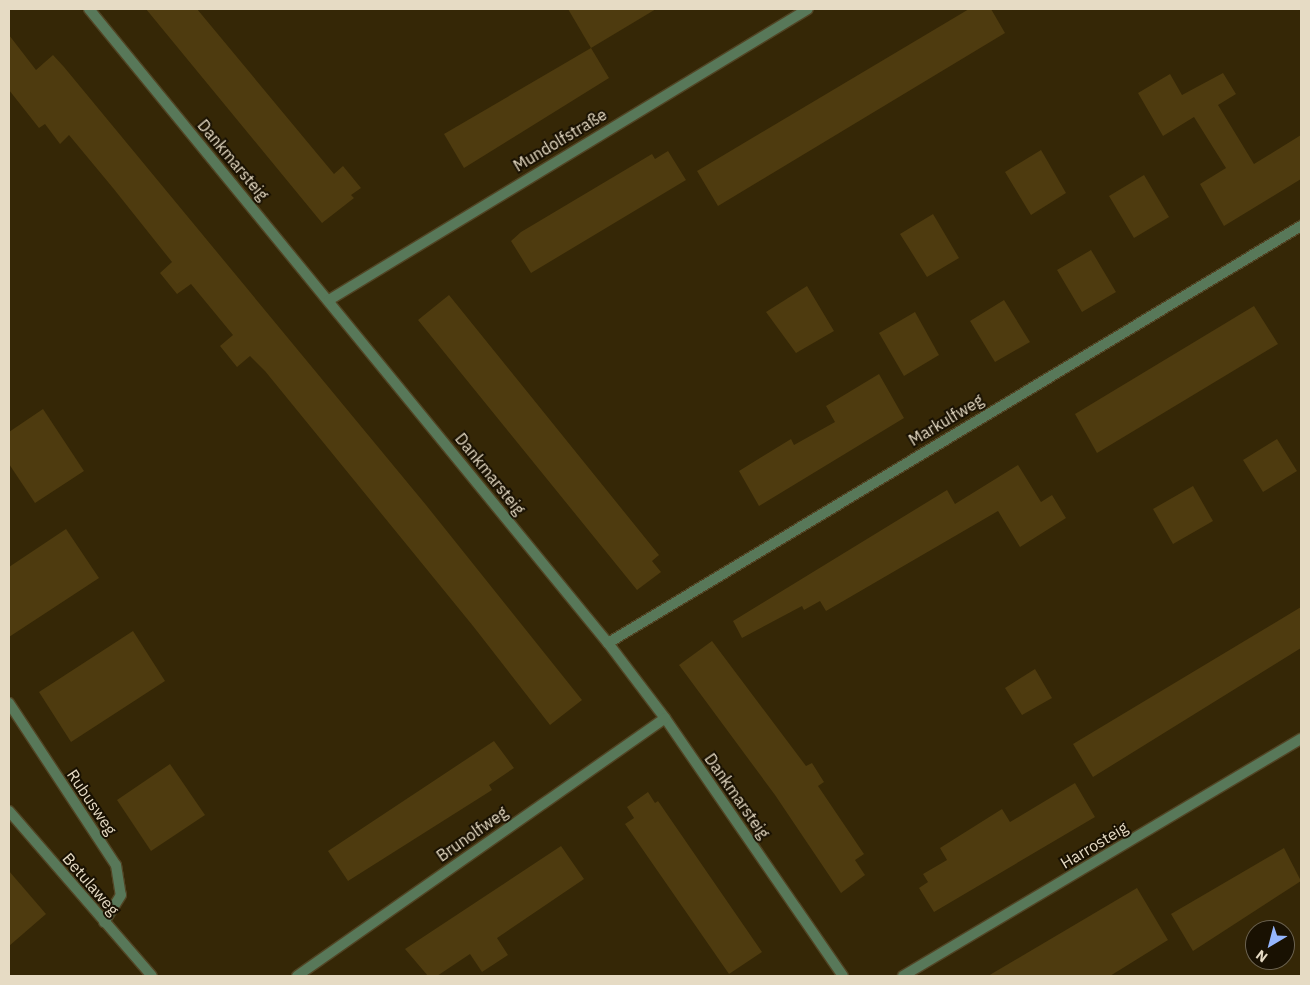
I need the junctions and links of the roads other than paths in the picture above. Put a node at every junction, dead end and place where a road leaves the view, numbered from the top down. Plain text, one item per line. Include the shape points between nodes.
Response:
1 (89, 9) edge
2 (808, 9) edge
3 (1301, 226) edge
4 (329, 300) junction
5 (608, 643) junction
6 (9, 702) edge
7 (665, 718) junction
8 (1301, 739) edge
9 (9, 811) edge
10 (104, 922) junction
11 (152, 976) edge
12 (298, 976) edge
13 (843, 976) edge
14 (903, 976) edge

1 - 4 street, Dankmarsteig
2 - 4 street, Mundolfstraße
3 - 5 street, Markulfweg
4 - 5 street, Dankmarsteig
5 - 7 street, Dankmarsteig
6 - 10 street, Rubusweg via 116,865 121,895
7 - 12 street, Brunolfweg
7 - 13 street, Dankmarsteig
8 - 14 street, Harrosteig
9 - 10 street, Betulaweg
10 - 11 street, Betulaweg

